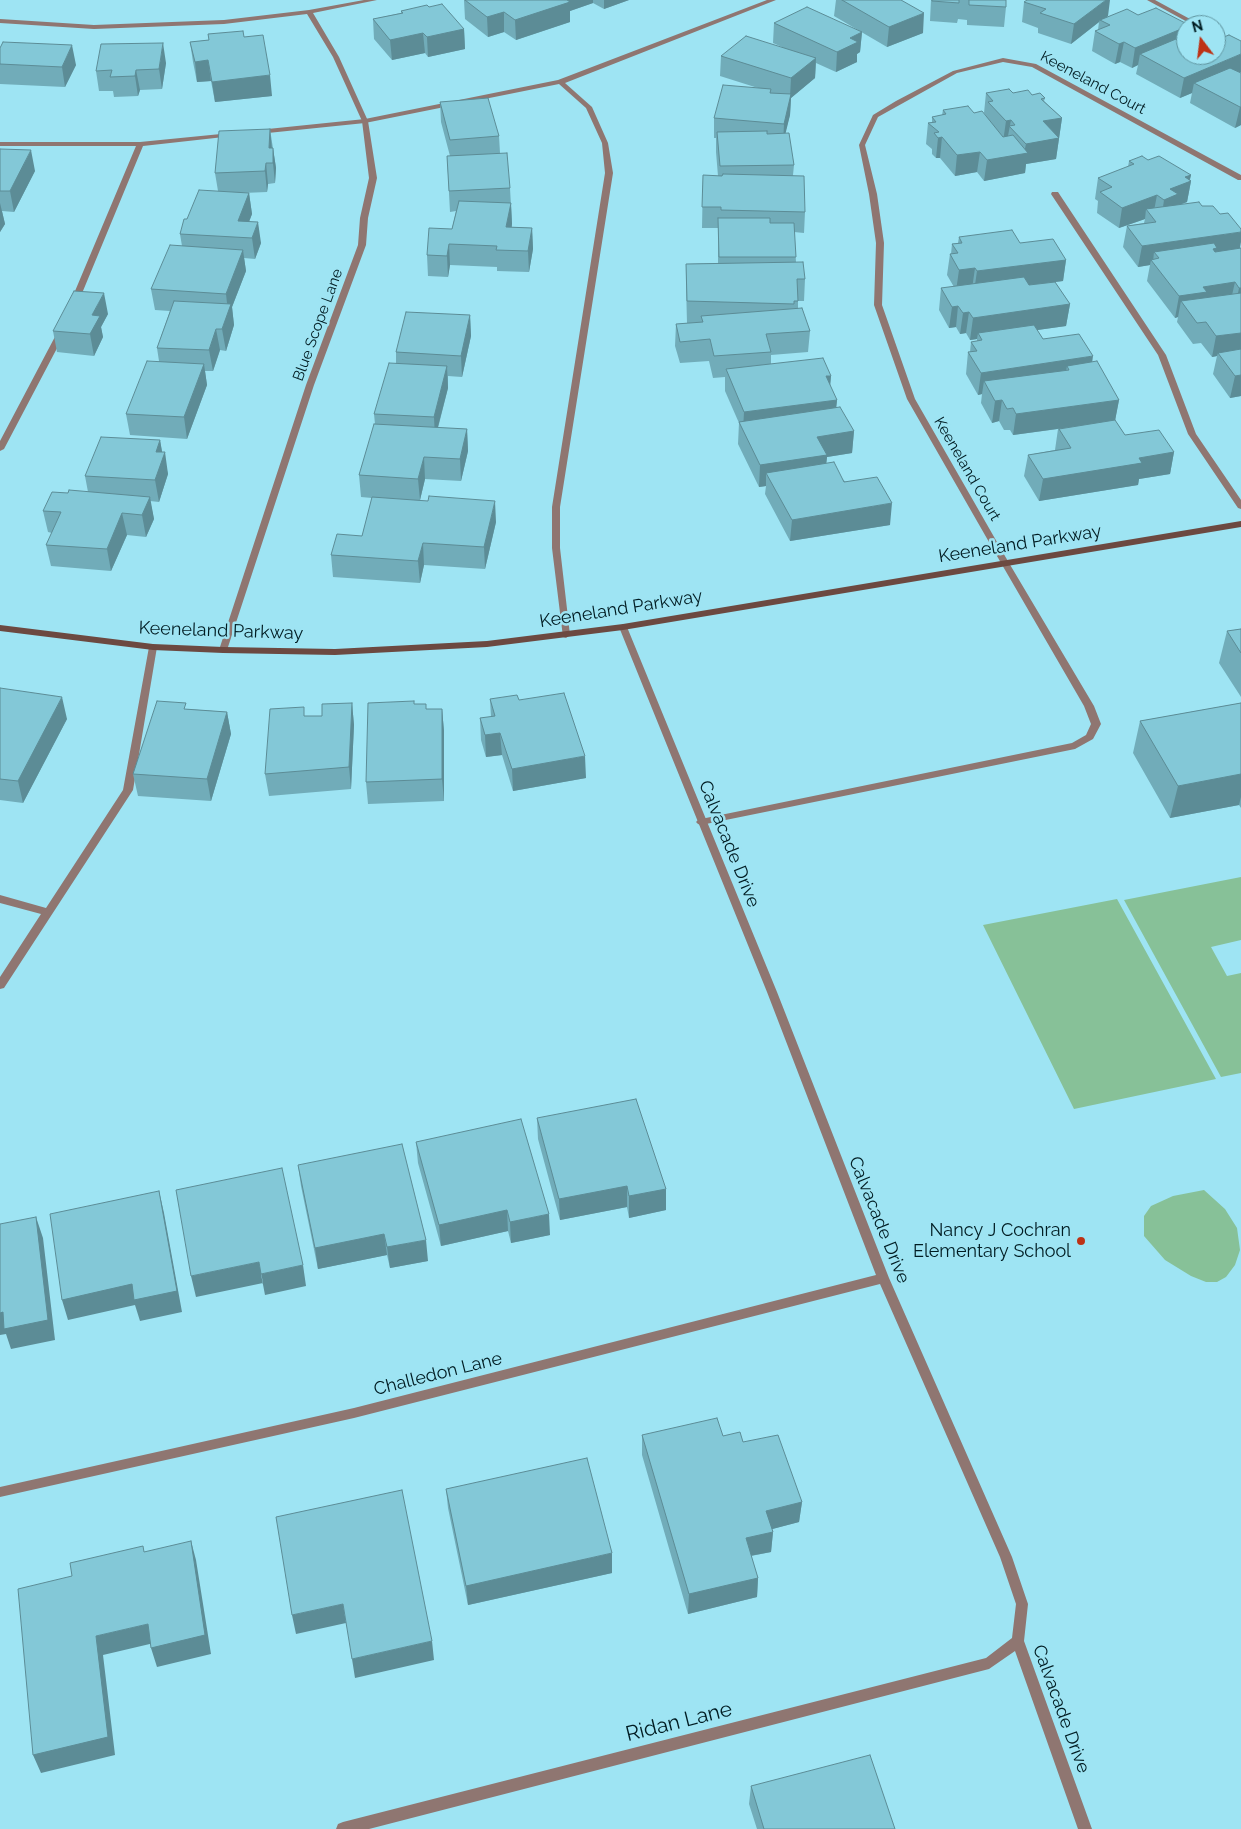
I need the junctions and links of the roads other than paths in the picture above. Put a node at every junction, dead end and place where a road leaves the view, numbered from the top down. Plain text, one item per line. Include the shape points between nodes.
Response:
1 (374, 0) edge
2 (773, 0) edge
3 (1150, 0) edge
4 (308, 12) junction
5 (1179, 15) edge
6 (0, 21) edge
7 (1226, 39) edge
8 (1241, 47) edge
9 (560, 82) junction
10 (365, 121) junction
11 (248, 133) edge
12 (238, 134) edge
13 (0, 144) edge
14 (140, 144) junction
15 (1241, 178) edge
16 (1055, 194) dead end
17 (70, 313) edge
18 (66, 322) edge
19 (0, 449) edge
20 (1241, 506) edge
21 (1241, 524) edge
22 (1005, 563) junction
23 (623, 627) junction
24 (0, 628) edge
25 (566, 635) junction
26 (153, 647) junction
27 (223, 650) junction
28 (701, 822) junction
29 (0, 899) edge
30 (48, 912) junction
31 (0, 985) edge
32 (883, 1278) junction
33 (0, 1492) edge
34 (1018, 1641) junction
35 (343, 1829) edge
36 (1085, 1829) edge

1 - 4 street
2 - 9 street
3 - 5 street
4 - 6 street via 224,22 94,27
4 - 10 street, Blue Scope Lane via 336,57
7 - 8 street
9 - 10 street
9 - 25 street via 589,107 605,143 609,173 556,507 556,548
10 - 11 street
10 - 27 street, Blue Scope Lane via 373,178 362,245 310,385
12 - 14 street
13 - 14 street
14 - 17 street
15 - 22 street, Keeneland Court via 1034,64 1003,60 955,72 875,116 862,145 880,243 878,305 910,399
16 - 20 street via 1162,355 1192,434
18 - 19 street
21 - 22 street, Keeneland Parkway
22 - 23 street, Keeneland Parkway
22 - 28 street, Keeneland Court via 1089,706 1096,724 1090,737 1075,746
23 - 25 street, Keeneland Parkway
23 - 28 street, Calvacade Drive
24 - 26 street, Keeneland Parkway
25 - 27 street, Keeneland Parkway via 487,644 336,652
26 - 27 street, Keeneland Parkway
26 - 30 street via 128,790
28 - 32 street, Calvacade Drive via 772,992
29 - 30 street
30 - 31 street
32 - 33 street, Challedon Lane via 354,1413
32 - 34 street, Calvacade Drive via 1006,1557 1022,1604
34 - 35 street, Ridan Lane via 989,1663
34 - 36 street, Calvacade Drive

